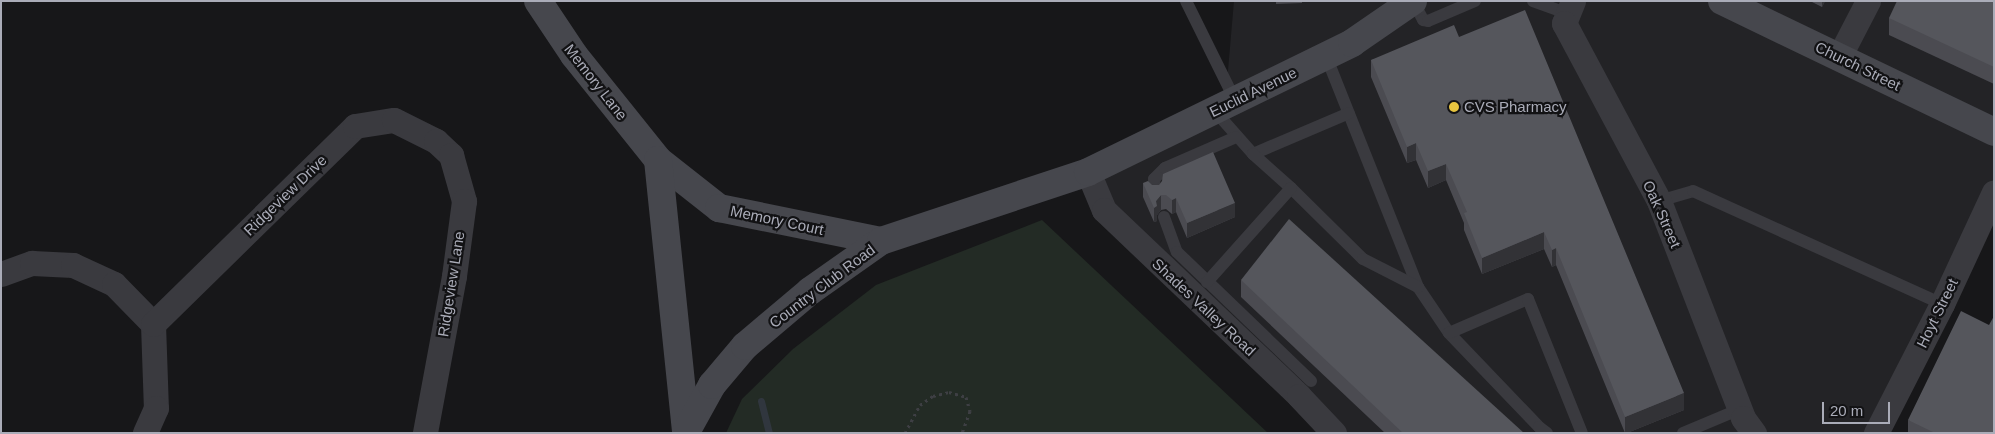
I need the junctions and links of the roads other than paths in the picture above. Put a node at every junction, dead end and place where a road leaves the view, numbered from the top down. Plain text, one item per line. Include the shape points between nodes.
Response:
1 (538, 1) edge
2 (1186, 1) edge
3 (1413, 1) edge
4 (1475, 1) edge
5 (1532, 1) edge
6 (1722, 1) edge
7 (1868, 1) edge
8 (1570, 7) edge
9 (1326, 56) junction
10 (1839, 57) junction
11 (1225, 105) junction
12 (1349, 113) junction
13 (1994, 132) edge
14 (1236, 137) junction
15 (436, 141) joint
16 (1253, 154) junction
17 (658, 160) junction
18 (1088, 172) junction
19 (1291, 188) junction
20 (1155, 192) edge
21 (1994, 192) edge
22 (1659, 200) junction
23 (1164, 217) dead end
24 (881, 242) junction
25 (1, 274) edge
26 (1207, 282) junction
27 (1418, 286) junction
28 (1942, 304) junction
29 (153, 324) junction
30 (1449, 333) junction
31 (1321, 372) edge
32 (1305, 388) junction
33 (1740, 409) junction
34 (683, 432) edge
35 (145, 433) edge
36 (425, 433) edge
37 (1334, 433) edge
38 (1547, 433) edge
39 (1582, 433) edge
40 (1683, 433) edge
41 (1754, 433) edge
42 (1876, 433) edge

1 - 17 street, Memory Lane via 574,55
2 - 11 lane
3 - 4 lane via 1423,20 1428,21
3 - 9 street, Euclid Avenue via 1352,43
5 - 8 lane
6 - 10 street, Church Street
7 - 10 street
8 - 22 street, Oak Street via 1564,23
9 - 11 street, Euclid Avenue
9 - 12 lane
10 - 13 street, Church Street
11 - 14 lane
11 - 18 street, Euclid Avenue
12 - 16 lane
12 - 27 lane
14 - 16 lane
14 - 20 lane via 1165,168 1154,179
15 - 29 street, Ridgeview Drive via 394,120 355,126
15 - 36 street, Ridgeview Lane via 450,155 464,201 454,276
16 - 19 lane
17 - 24 street, Memory Court via 719,208
17 - 34 street, Country Club Road
18 - 24 street, Country Club Road
18 - 32 street, Shades Valley Road via 1104,210
19 - 26 lane
19 - 27 lane via 1364,259
21 - 28 street, Hoyt Street
22 - 28 lane via 1693,191
22 - 33 street, Oak Street
23 - 26 lane via 1178,252
24 - 34 street, Country Club Road via 810,291 745,346 712,386
25 - 29 street via 32,263 73,265 114,284
26 - 32 lane
27 - 30 lane
28 - 42 street, Hoyt Street
29 - 35 street via 156,408
30 - 38 lane
30 - 39 lane via 1528,299
31 - 32 lane
32 - 37 street, Shades Valley Road
33 - 40 lane
33 - 41 street, Oak Street

